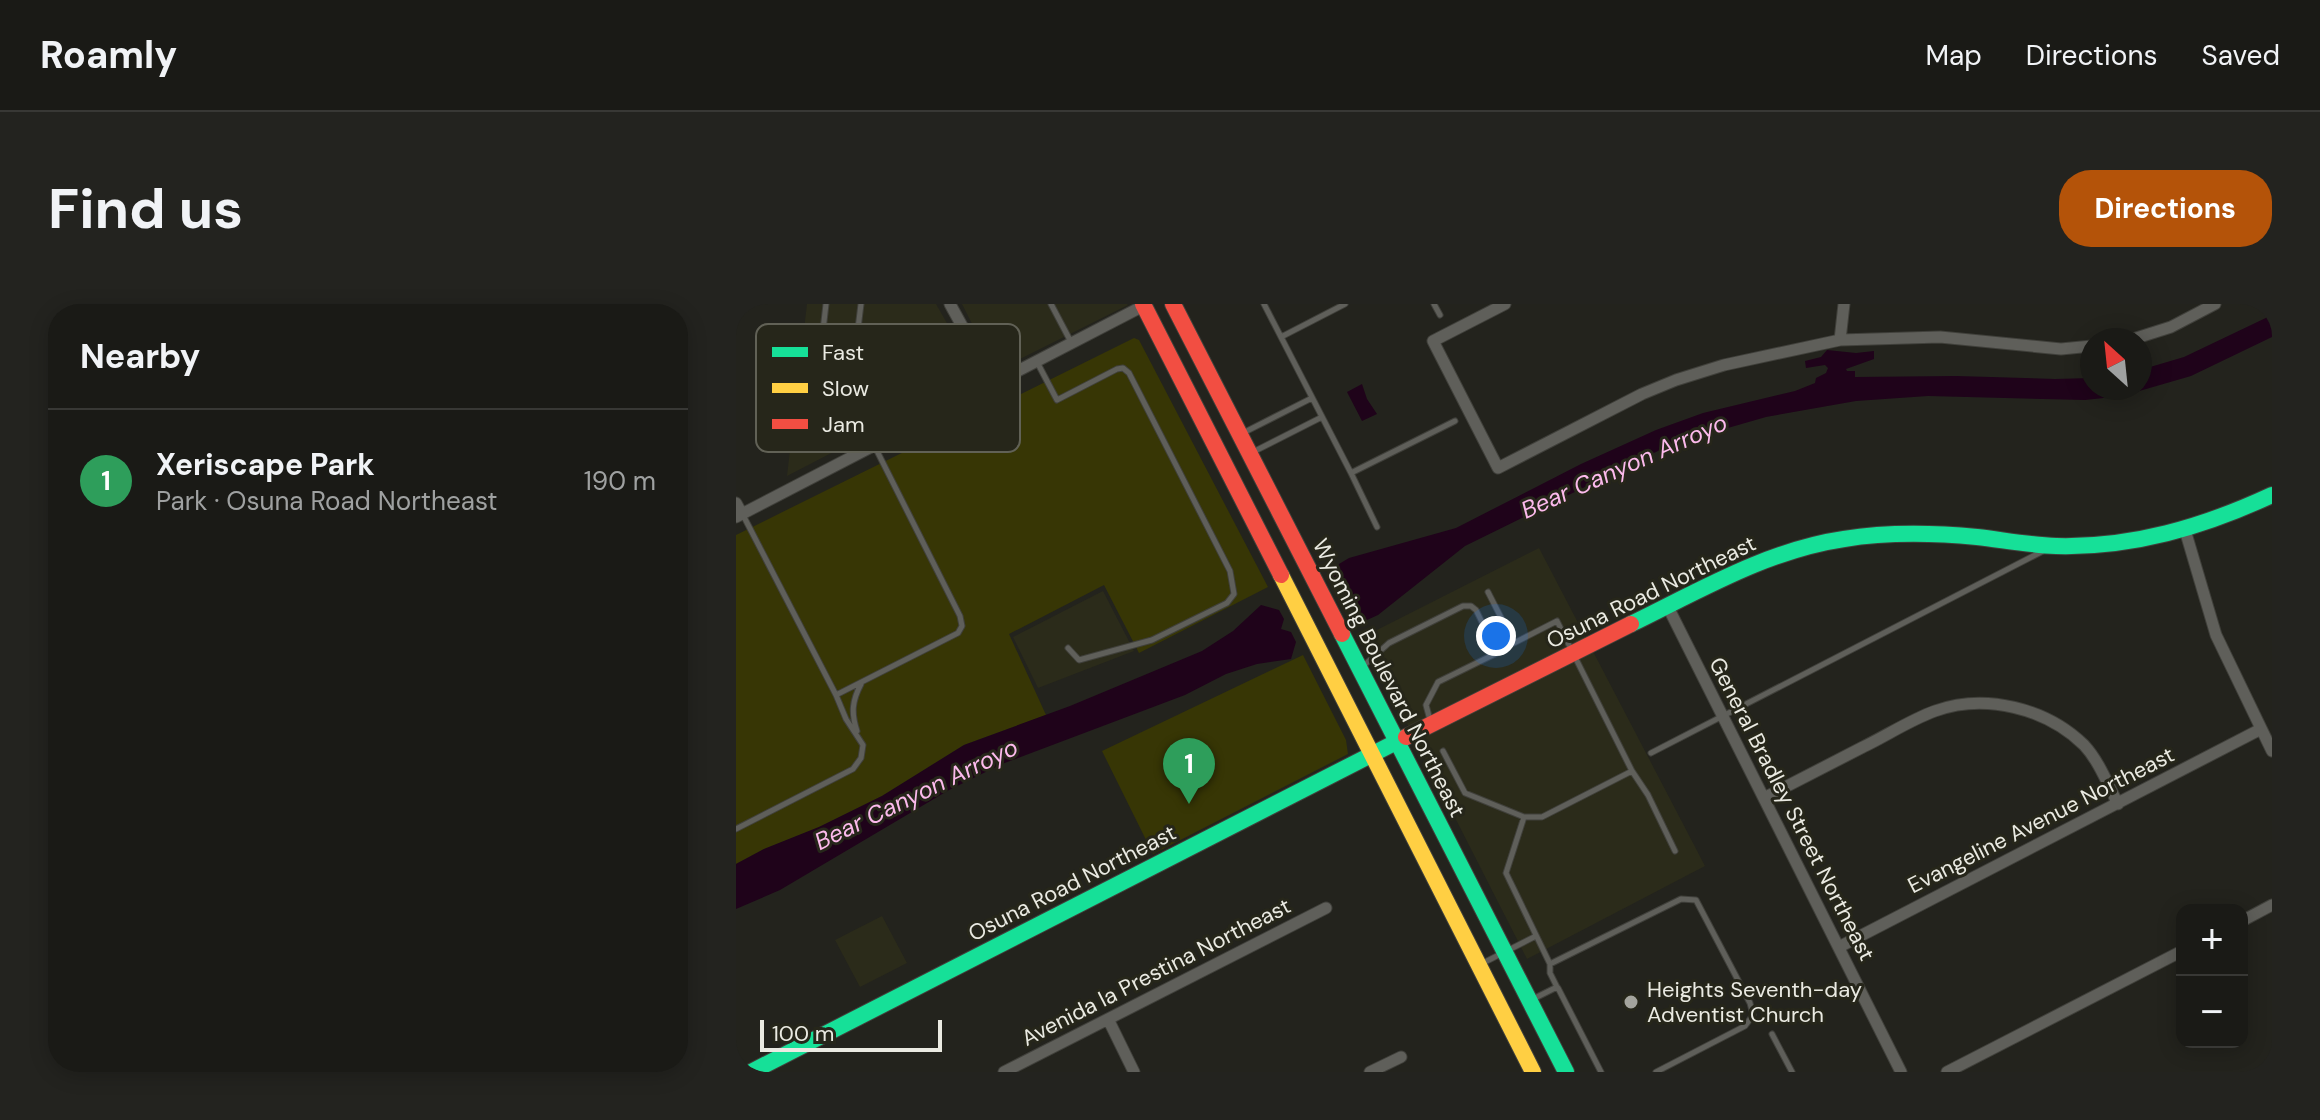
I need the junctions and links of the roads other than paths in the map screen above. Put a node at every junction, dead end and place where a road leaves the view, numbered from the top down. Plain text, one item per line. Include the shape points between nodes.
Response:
1 (826, 304) edge
2 (861, 304) edge
3 (950, 304) edge
4 (1064, 304) edge
5 (1173, 304) edge
6 (1264, 304) edge
7 (1345, 304) edge
8 (1434, 304) edge
9 (1505, 304) edge
10 (1844, 304) edge
11 (2215, 304) edge
12 (1144, 305) edge
13 (1052, 307) edge
14 (1440, 315) dead end
15 (824, 324) edge
16 (859, 324) edge
17 (961, 324) edge
18 (2152, 333) edge
19 (1281, 337) junction
20 (1840, 340) junction
21 (1071, 343) junction
22 (2080, 347) edge
23 (1037, 361) junction
24 (1020, 370) edge
25 (1312, 398) junction
26 (1322, 417) junction
27 (1455, 421) dead end
28 (1240, 434) junction
29 (864, 452) edge
30 (872, 452) edge
31 (1250, 454) junction
32 (1351, 473) junction
33 (2272, 495) edge
34 (738, 512) edge
35 (1377, 527) dead end
36 (2185, 530) junction
37 (2053, 546) junction
38 (1488, 592) dead end
39 (1668, 607) junction
40 (1068, 648) dead end
41 (1573, 654) junction
42 (1360, 669) junction
43 (862, 682) junction
44 (836, 695) junction
45 (1723, 715) junction
46 (1431, 724) junction
47 (2261, 729) junction
48 (858, 736) junction
49 (1397, 741) junction
50 (1443, 751) dead end
51 (2272, 751) edge
52 (1651, 753) dead end
53 (1372, 754) junction
54 (1632, 771) junction
55 (1764, 798) junction
56 (2118, 804) junction
57 (1524, 817) junction
58 (736, 829) edge
59 (1675, 851) dead end
60 (2272, 905) edge
61 (1326, 908) dead end
62 (2248, 918) edge
63 (1536, 936) junction
64 (1839, 947) junction
65 (1505, 951) junction
66 (2176, 954) edge
67 (1550, 964) junction
68 (1478, 965) junction
69 (1557, 987) junction
70 (1530, 1001) junction
71 (1108, 1019) junction
72 (1772, 1034) dead end
73 (1401, 1057) dead end
74 (751, 1072) edge
75 (1004, 1072) edge
76 (1134, 1072) edge
77 (1370, 1072) edge
78 (1533, 1072) edge
79 (1566, 1072) edge
80 (1601, 1072) edge
81 (1656, 1072) edge
82 (1792, 1072) edge
83 (1901, 1072) edge
84 (1947, 1072) edge

1 - 15 lane
2 - 16 lane
3 - 17 street
4 - 13 lane
5 - 28 main road, Wyoming Boulevard Northeast
6 - 19 lane
7 - 19 lane
8 - 14 lane
9 - 20 street via 1433,341 1498,468 1676,380
10 - 20 street
11 - 18 street
12 - 21 street
12 - 53 main road
13 - 21 lane
19 - 25 lane
20 - 22 street via 1940,337
21 - 23 street
23 - 24 street
23 - 40 lane via 1057,400 1117,369 1129,373 1230,571 1234,594 1227,603 1152,640 1079,660
25 - 26 lane
25 - 28 lane
26 - 31 lane
26 - 32 lane
27 - 32 lane
28 - 31 main road, Wyoming Boulevard Northeast
29 - 34 street
30 - 43 lane via 962,626 958,633
31 - 42 main road, Wyoming Boulevard Northeast
32 - 35 lane
33 - 36 main road, Osuna Road Northeast
34 - 44 lane
36 - 37 main road, Osuna Road Northeast
36 - 47 street via 2216,635
37 - 39 main road, Osuna Road Northeast via 1911,534 1856,537 1766,561
37 - 45 lane
38 - 41 lane via 1514,643 1557,621
39 - 41 main road, Osuna Road Northeast
39 - 45 street, General Bradley Street Northeast
41 - 46 main road, Osuna Road Northeast
41 - 54 lane
42 - 46 lane via 1389,643 1471,606 1497,653 1438,682 1426,705
42 - 49 main road, Wyoming Boulevard Northeast
43 - 44 lane
43 - 48 lane via 852,703
44 - 48 lane
45 - 52 lane
45 - 55 street, General Bradley Street Northeast
46 - 49 main road, Osuna Road Northeast
47 - 51 street
47 - 56 street, Evangeline Avenue Northeast
48 - 58 lane via 863,745 853,769
49 - 53 main road, Osuna Road Northeast
49 - 65 main road, Wyoming Boulevard Northeast
50 - 57 lane via 1465,793
53 - 68 main road
53 - 74 main road, Osuna Road Northeast
54 - 57 lane via 1542,817
54 - 59 lane
55 - 56 street via 1935,711 1995,704 2046,718 2085,746
55 - 64 street, General Bradley Street Northeast
56 - 64 street, Evangeline Avenue Northeast
57 - 63 lane via 1506,873
60 - 62 street
61 - 71 street, Avenida la Prestina Northeast
63 - 65 lane
63 - 67 lane
64 - 83 street, General Bradley Street Northeast
65 - 68 lane
65 - 70 main road, Wyoming Boulevard Northeast
66 - 84 street
67 - 69 lane
67 - 81 lane via 1681,899 1696,900 1753,1015 1745,1026
68 - 78 main road
69 - 70 lane
69 - 80 lane
70 - 79 main road, Wyoming Boulevard Northeast
71 - 75 street, Avenida la Prestina Northeast
71 - 76 street
72 - 82 lane
73 - 77 street

